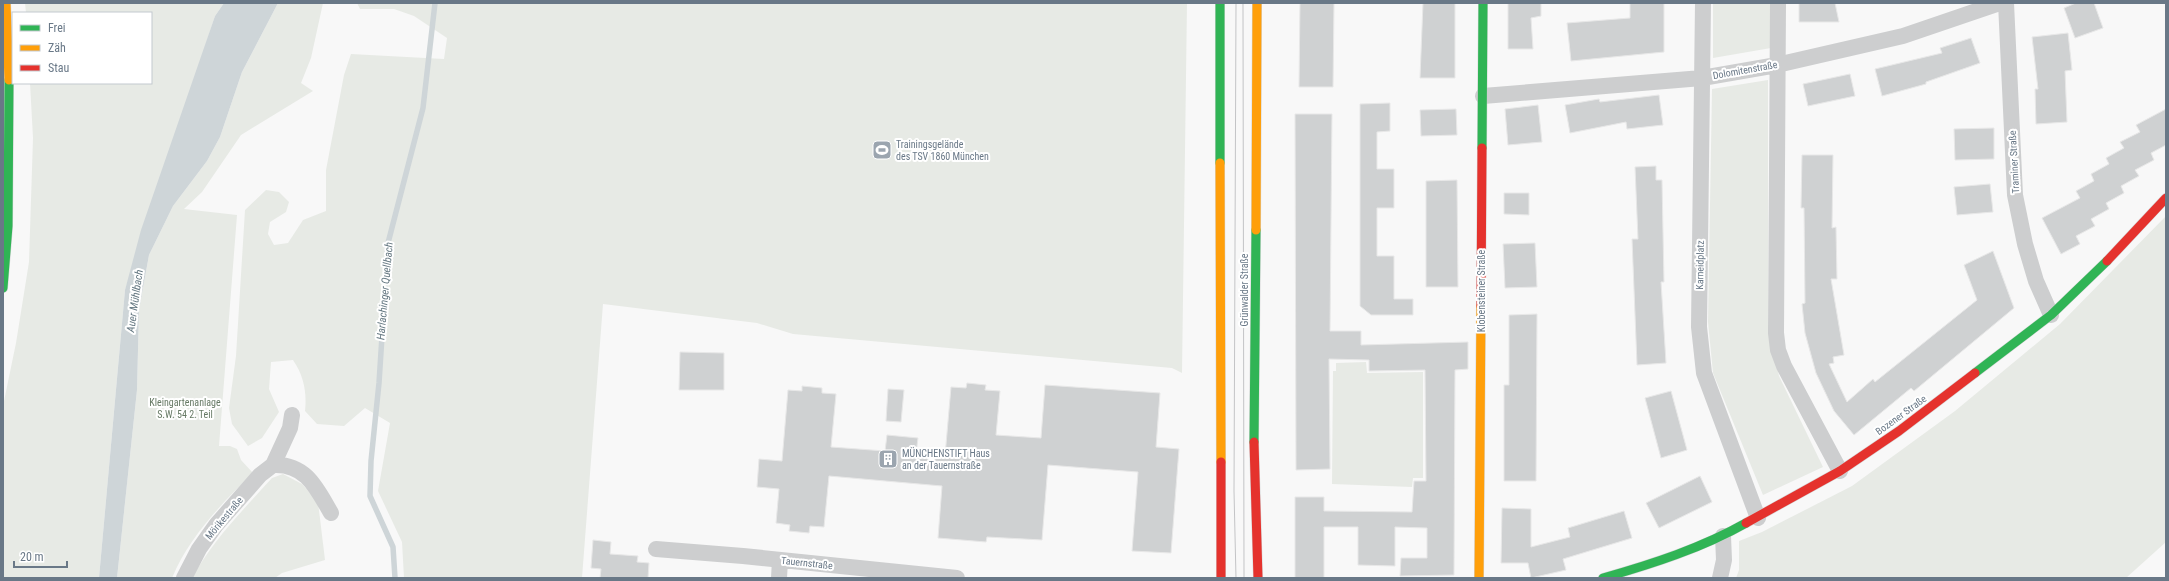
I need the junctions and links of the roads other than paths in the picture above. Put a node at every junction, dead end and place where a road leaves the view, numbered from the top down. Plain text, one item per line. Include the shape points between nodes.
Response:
1 (6, 3) edge
2 (1220, 3) edge
3 (1257, 3) edge
4 (1482, 3) edge
5 (1703, 3) edge
6 (1778, 3) edge
7 (2000, 3) edge
8 (2006, 3) edge
9 (1777, 65) junction
10 (1702, 78) junction
11 (1483, 96) junction
12 (6, 191) edge
13 (2166, 198) edge
14 (3, 288) edge
15 (2051, 315) junction
16 (292, 415) dead end
17 (273, 465) junction
18 (1840, 471) junction
19 (331, 513) dead end
20 (1758, 518) junction
21 (1723, 536) junction
22 (656, 549) dead end
23 (780, 560) junction
24 (184, 578) edge
25 (779, 578) edge
26 (957, 578) edge
27 (1221, 578) edge
28 (1258, 578) edge
29 (1479, 578) edge
30 (1603, 578) edge
31 (1720, 578) edge

1 - 12 street via 10,107
2 - 27 street
3 - 28 street, Grünwalder Straße via 1254,457
4 - 11 street, Klobensteiner Straße
5 - 10 street, Karneidplatz
6 - 9 street
7 - 9 street, Dolomitenstraße via 1903,36
8 - 15 street, Traminer Straße via 2015,194 2025,244 2036,281
9 - 10 street, Dolomitenstraße
9 - 18 street via 1775,316 1778,350 1792,383
10 - 11 street, Dolomitenstraße
10 - 20 street, Karneidplatz via 1699,328 1704,373
11 - 29 street, Klobensteiner Straße
12 - 14 street via 6,267
13 - 15 street, Bozener Straße via 2119,249
15 - 18 street, Bozener Straße via 1899,431
16 - 17 street, Mörikestraße via 290,428
17 - 19 street via 286,464 302,471
17 - 24 street, Mörikestraße via 260,475 216,525 199,549
18 - 20 street, Bozener Straße
20 - 21 street, Bozener Straße
21 - 30 street, Bozener Straße via 1647,565
21 - 31 street via 1724,560
22 - 23 street, Tauernstraße
23 - 25 street
23 - 26 street, Tauernstraße

